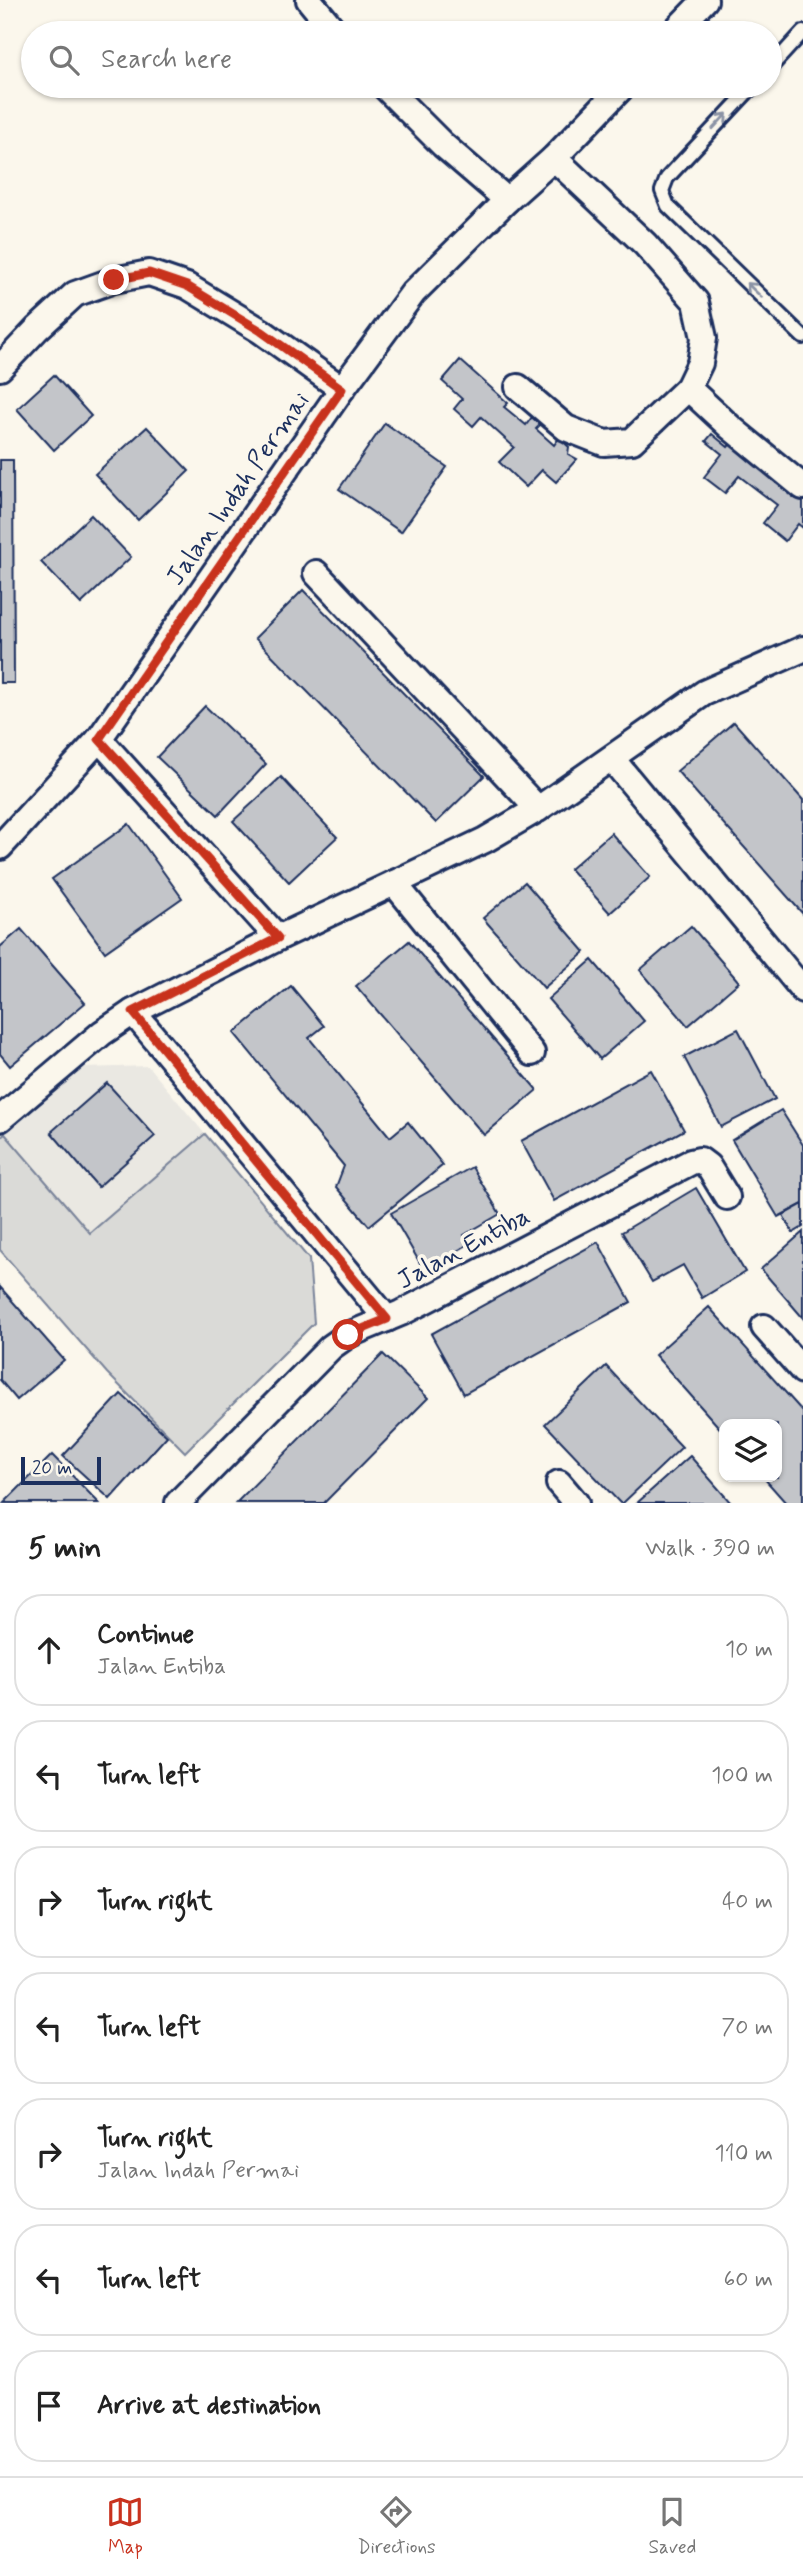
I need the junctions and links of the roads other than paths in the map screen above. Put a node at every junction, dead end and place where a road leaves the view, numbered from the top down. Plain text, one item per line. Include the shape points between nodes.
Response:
1 (309, 0) edge
2 (705, 0) edge
3 (326, 21) edge
4 (685, 21) edge
5 (803, 32) edge
6 (782, 55) edge
7 (396, 98) edge
8 (613, 98) edge
9 (742, 98) edge
10 (555, 159) junction
11 (507, 200) junction
12 (803, 337) edge
13 (0, 368) edge
14 (518, 387) dead end
15 (688, 388) junction
16 (342, 389) junction
17 (803, 487) edge
18 (316, 573) dead end
19 (803, 649) edge
20 (99, 739) junction
21 (612, 759) junction
22 (538, 809) junction
23 (0, 847) edge
24 (394, 883) junction
25 (278, 938) junction
26 (803, 990) edge
27 (133, 1012) junction
28 (532, 1053) dead end
29 (0, 1119) edge
30 (726, 1197) dead end
31 (387, 1319) junction
32 (764, 1327) dead end
33 (803, 1371) edge
34 (559, 1483) dead end
35 (178, 1503) edge
36 (576, 1503) edge

1 - 3 street
2 - 4 street
5 - 6 lane
7 - 11 street
8 - 10 street, Jalan Indah Permai
12 -> 9 lane via 668,206 662,191 667,178
10 - 11 street, Jalan Indah Permai
10 - 15 street via 645,244 696,302 704,338 700,363
11 - 16 street, Jalan Indah Permai via 413,293
13 - 16 street via 75,294 149,273 187,286
14 - 15 street via 566,428 604,443 632,441
15 - 17 street
16 - 20 street, Jalan Indah Permai
18 - 22 street
19 - 21 street via 704,693
20 - 23 street, Jalan Indah Permai
20 - 25 street
21 - 22 street
21 - 26 street
22 - 24 street
24 - 25 street
24 - 28 street
25 - 27 street
27 - 29 street
27 - 31 street
30 - 31 street, Jalan Entiba via 708,1166 701,1160 691,1161
31 - 35 street, Jalan Entiba via 331,1347
32 - 33 street
34 - 36 street

